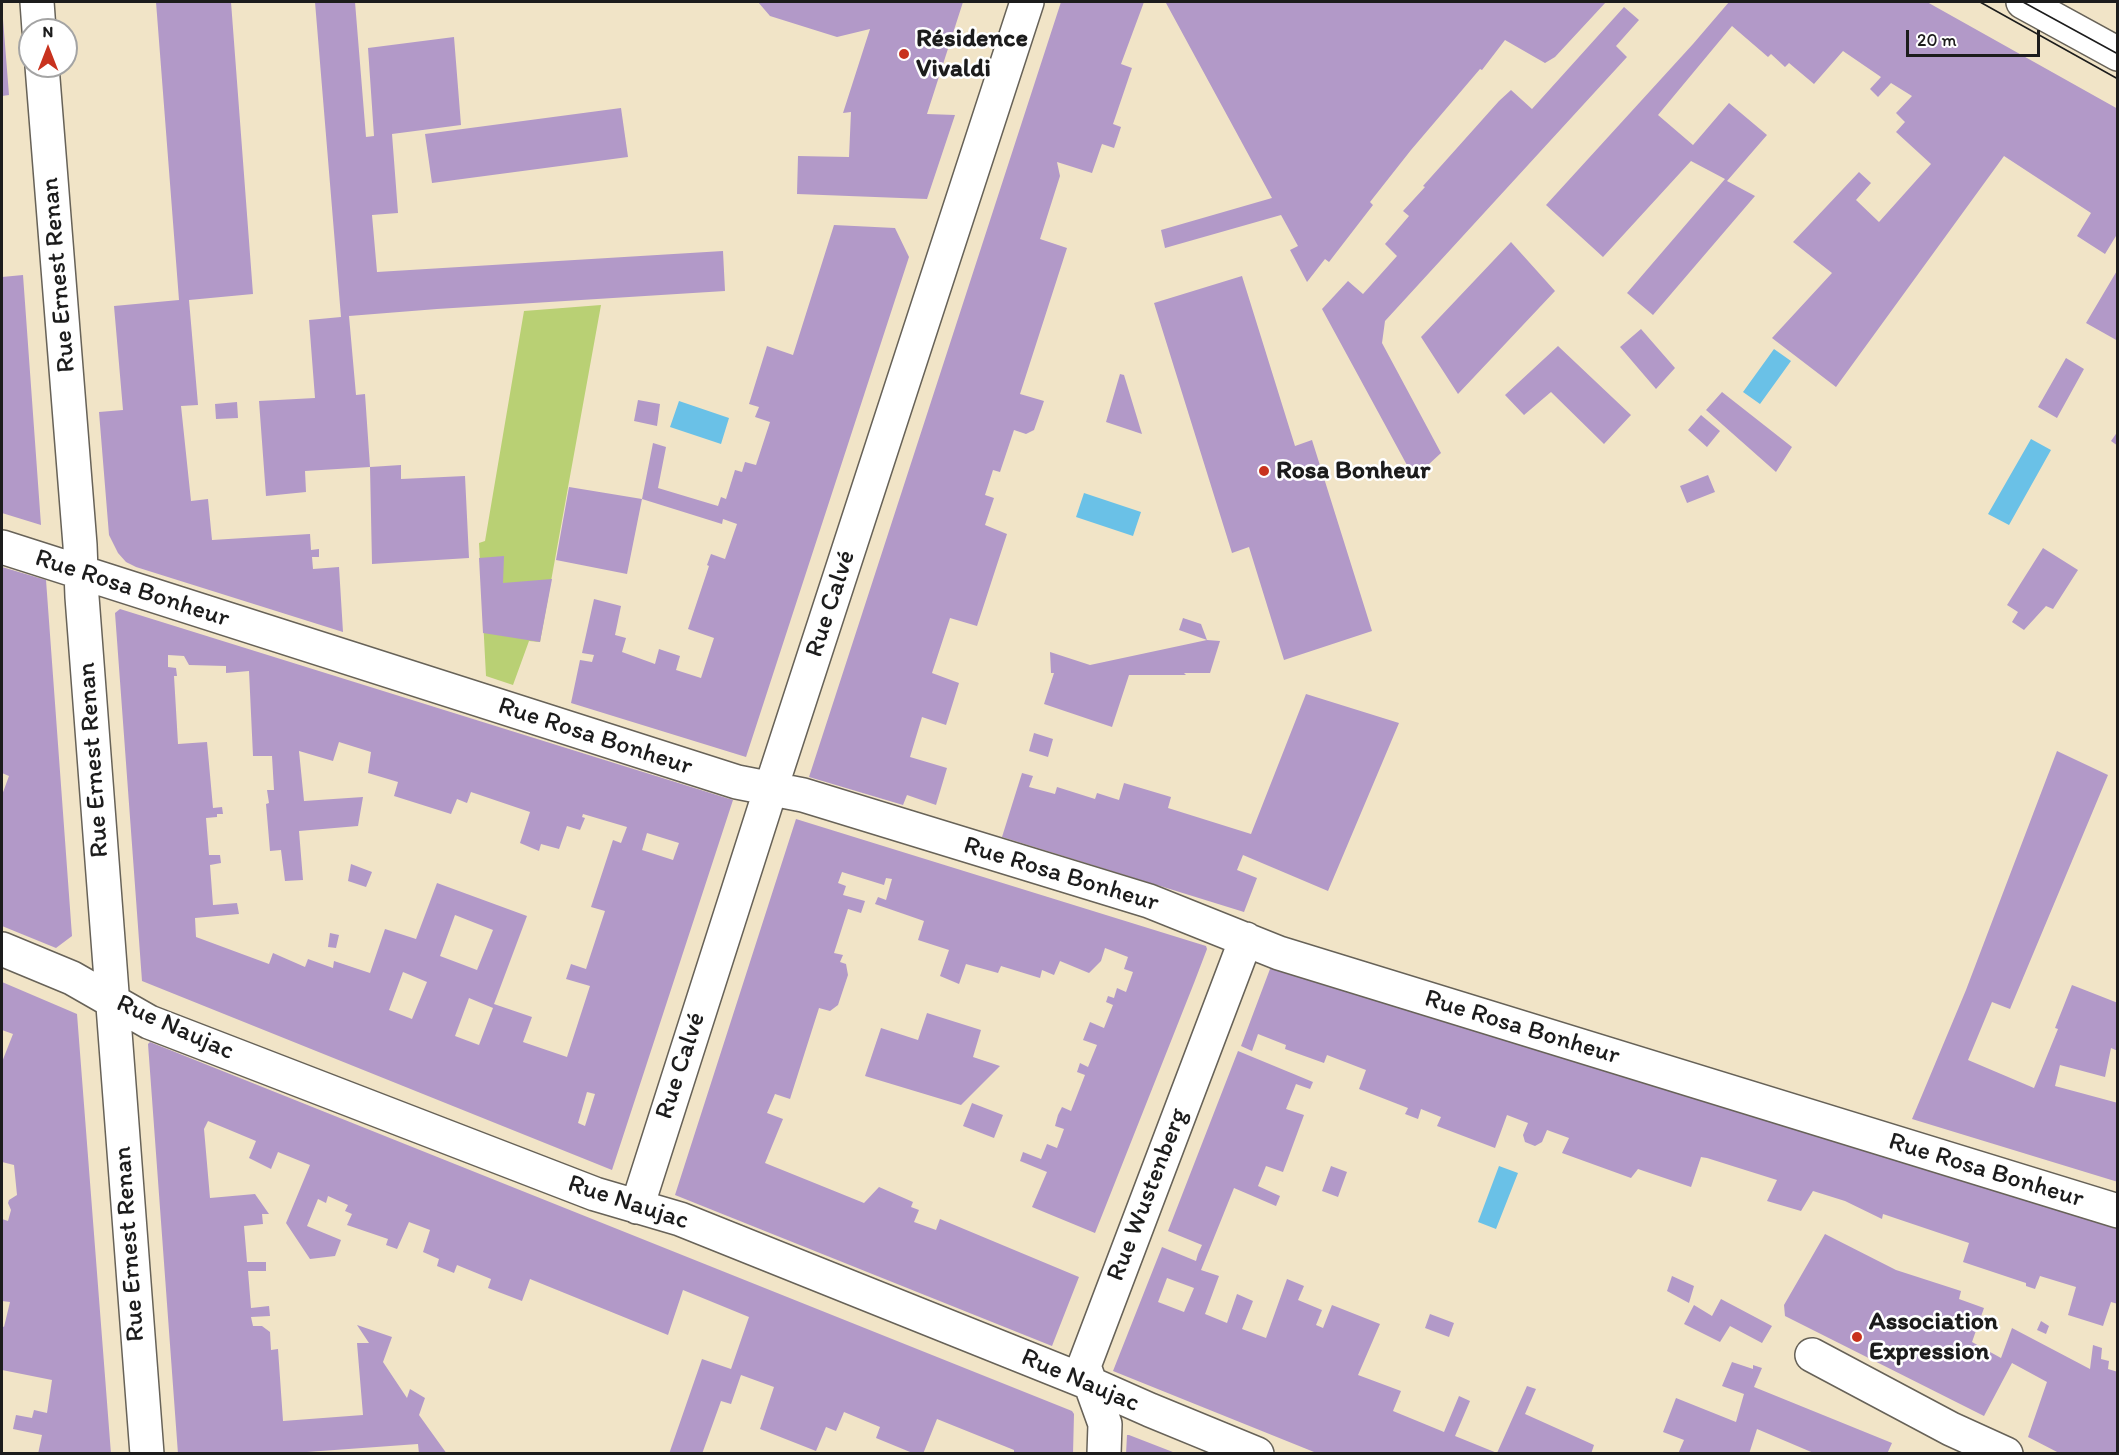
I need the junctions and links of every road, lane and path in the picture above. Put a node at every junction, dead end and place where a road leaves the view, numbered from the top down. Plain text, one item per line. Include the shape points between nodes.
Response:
1 (37, 2) edge
2 (1027, 2) edge
3 (2023, 2) edge
4 (38, 18) edge
5 (2118, 54) edge
6 (43, 78) edge
7 (2, 547) edge
8 (81, 573) junction
9 (771, 788) junction
10 (1246, 939) junction
11 (2, 949) edge
12 (111, 1000) junction
13 (637, 1207) junction
14 (2118, 1211) edge
15 (1812, 1355) dead end
16 (1089, 1383) junction
17 (147, 1454) edge
18 (1104, 1454) edge
19 (1257, 1454) edge
20 (2006, 1454) edge

1 - 4 street
2 - 9 street, Rue Calvé
3 - 5 street
6 - 8 street, Rue Ernest Renan
7 - 8 street, Rue Rosa Bonheur
8 - 9 street, Rue Rosa Bonheur via 737,782
8 - 12 street, Rue Ernest Renan
9 - 10 street, Rue Rosa Bonheur via 1149,901
9 - 13 street, Rue Calvé
10 - 14 street, Rue Rosa Bonheur via 1279,953
10 - 16 street, Rue Wustenberg via 1088,1352 1084,1366
11 - 12 street, Rue Naujac via 72,978
12 - 13 street, Rue Naujac via 149,1022
12 - 17 street, Rue Ernest Renan
13 - 16 street, Rue Naujac via 680,1219
15 - 20 street
16 - 18 street, Rue Wustenberg via 1105,1424
16 - 19 street, Rue Naujac

